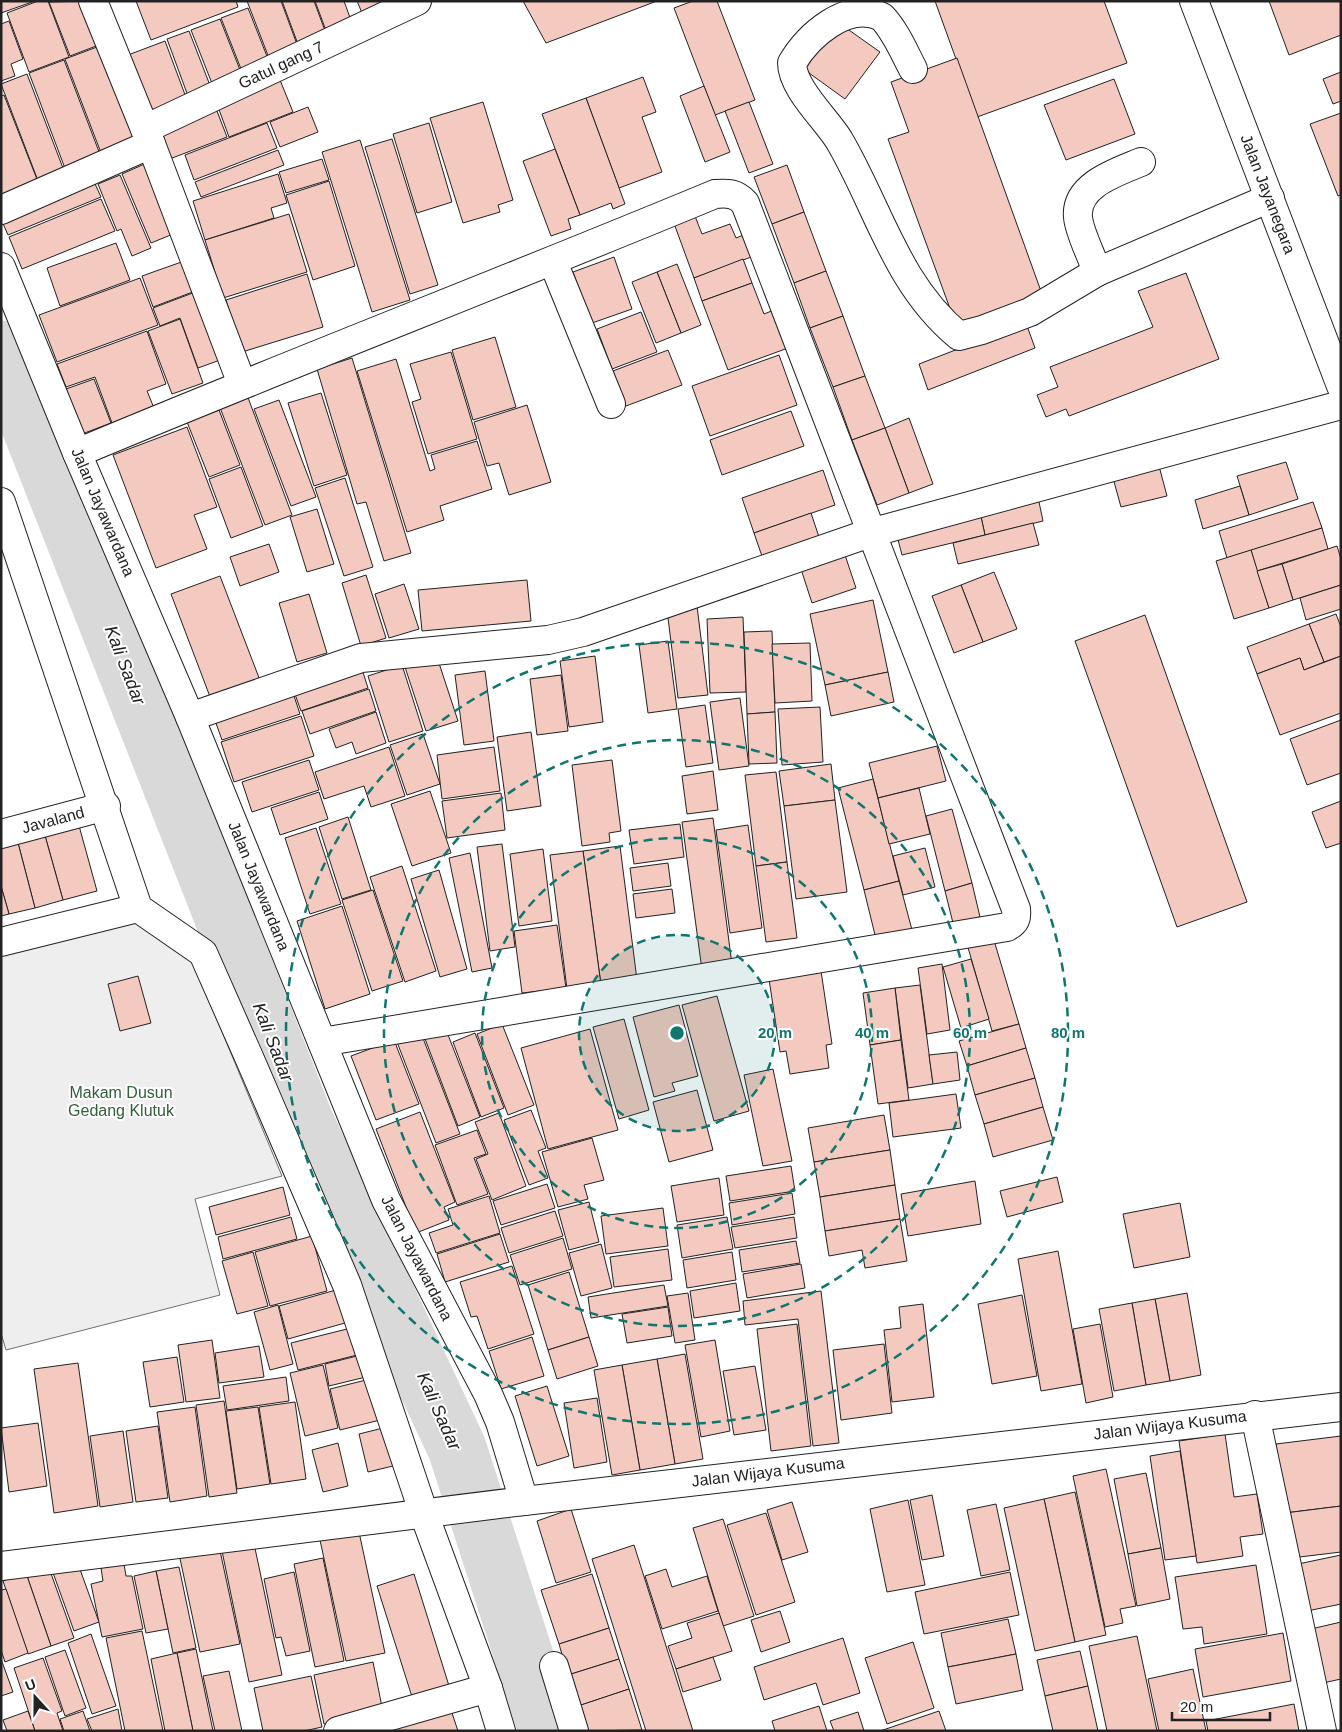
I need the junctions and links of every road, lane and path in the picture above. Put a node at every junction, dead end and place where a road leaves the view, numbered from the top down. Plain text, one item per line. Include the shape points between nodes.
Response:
1 (93, 1) edge
2 (417, 1) edge
3 (1194, 1) edge
4 (913, 69) dead end
5 (148, 137) junction
6 (1140, 162) dead end
7 (1270, 198) junction
8 (1, 210) edge
9 (553, 262) junction
10 (1, 267) edge
11 (1097, 272) junction
12 (242, 384) junction
13 (1341, 386) edge
14 (611, 404) dead end
15 (1341, 405) edge
16 (77, 453) junction
17 (1, 502) edge
18 (870, 533) junction
19 (190, 717) junction
20 (106, 806) junction
21 (1, 834) edge
22 (138, 908) junction
23 (1, 942) edge
24 (322, 1042) junction
25 (1341, 1407) edge
26 (1255, 1415) junction
27 (524, 1501) junction
28 (431, 1513) junction
29 (1, 1566) edge
30 (554, 1666) dead end
31 (488, 1688) junction
32 (338, 1731) edge
33 (501, 1731) edge
34 (574, 1731) edge
35 (1322, 1731) edge

1 - 5 street
2 - 5 street, Gatul gang 7
3 - 7 street, Jalan Jayanegara
4 - 11 street via 893,31 880,15 854,4 843,7 820,23 792,63 792,71 800,85 839,140 910,282 941,321 959,336 982,330 1030,312
5 - 8 street, Gatul gang 7
5 - 12 street
6 - 11 street via 1090,188 1079,201 1078,218
7 - 11 street
7 - 13 street, Jalan Jayanegara
9 - 12 street
9 - 14 street
9 - 18 street via 715,194 738,195 745,203
10 - 16 street, Jalan Jayawardana
12 - 16 street
15 - 18 street
16 - 19 street, Jalan Jayawardana
17 - 20 street
18 - 19 street via 583,632 548,640 361,658
18 - 24 street via 1016,908 1014,923 1007,927
19 - 24 street, Jalan Jayawardana
20 - 21 street, Javaland
20 - 22 street
22 - 23 street
22 - 28 street via 203,953 347,1285
24 - 27 street, Jalan Jayawardana via 402,1233 488,1394
25 - 26 street, Jalan Wijaya Kusuma
26 - 27 street, Jalan Wijaya Kusuma
26 - 35 street
27 - 28 street, Jalan Wijaya Kusuma
28 - 29 street, Jalan Wijaya Kusuma
28 - 31 street
30 - 34 street
31 - 32 street
31 - 33 street

